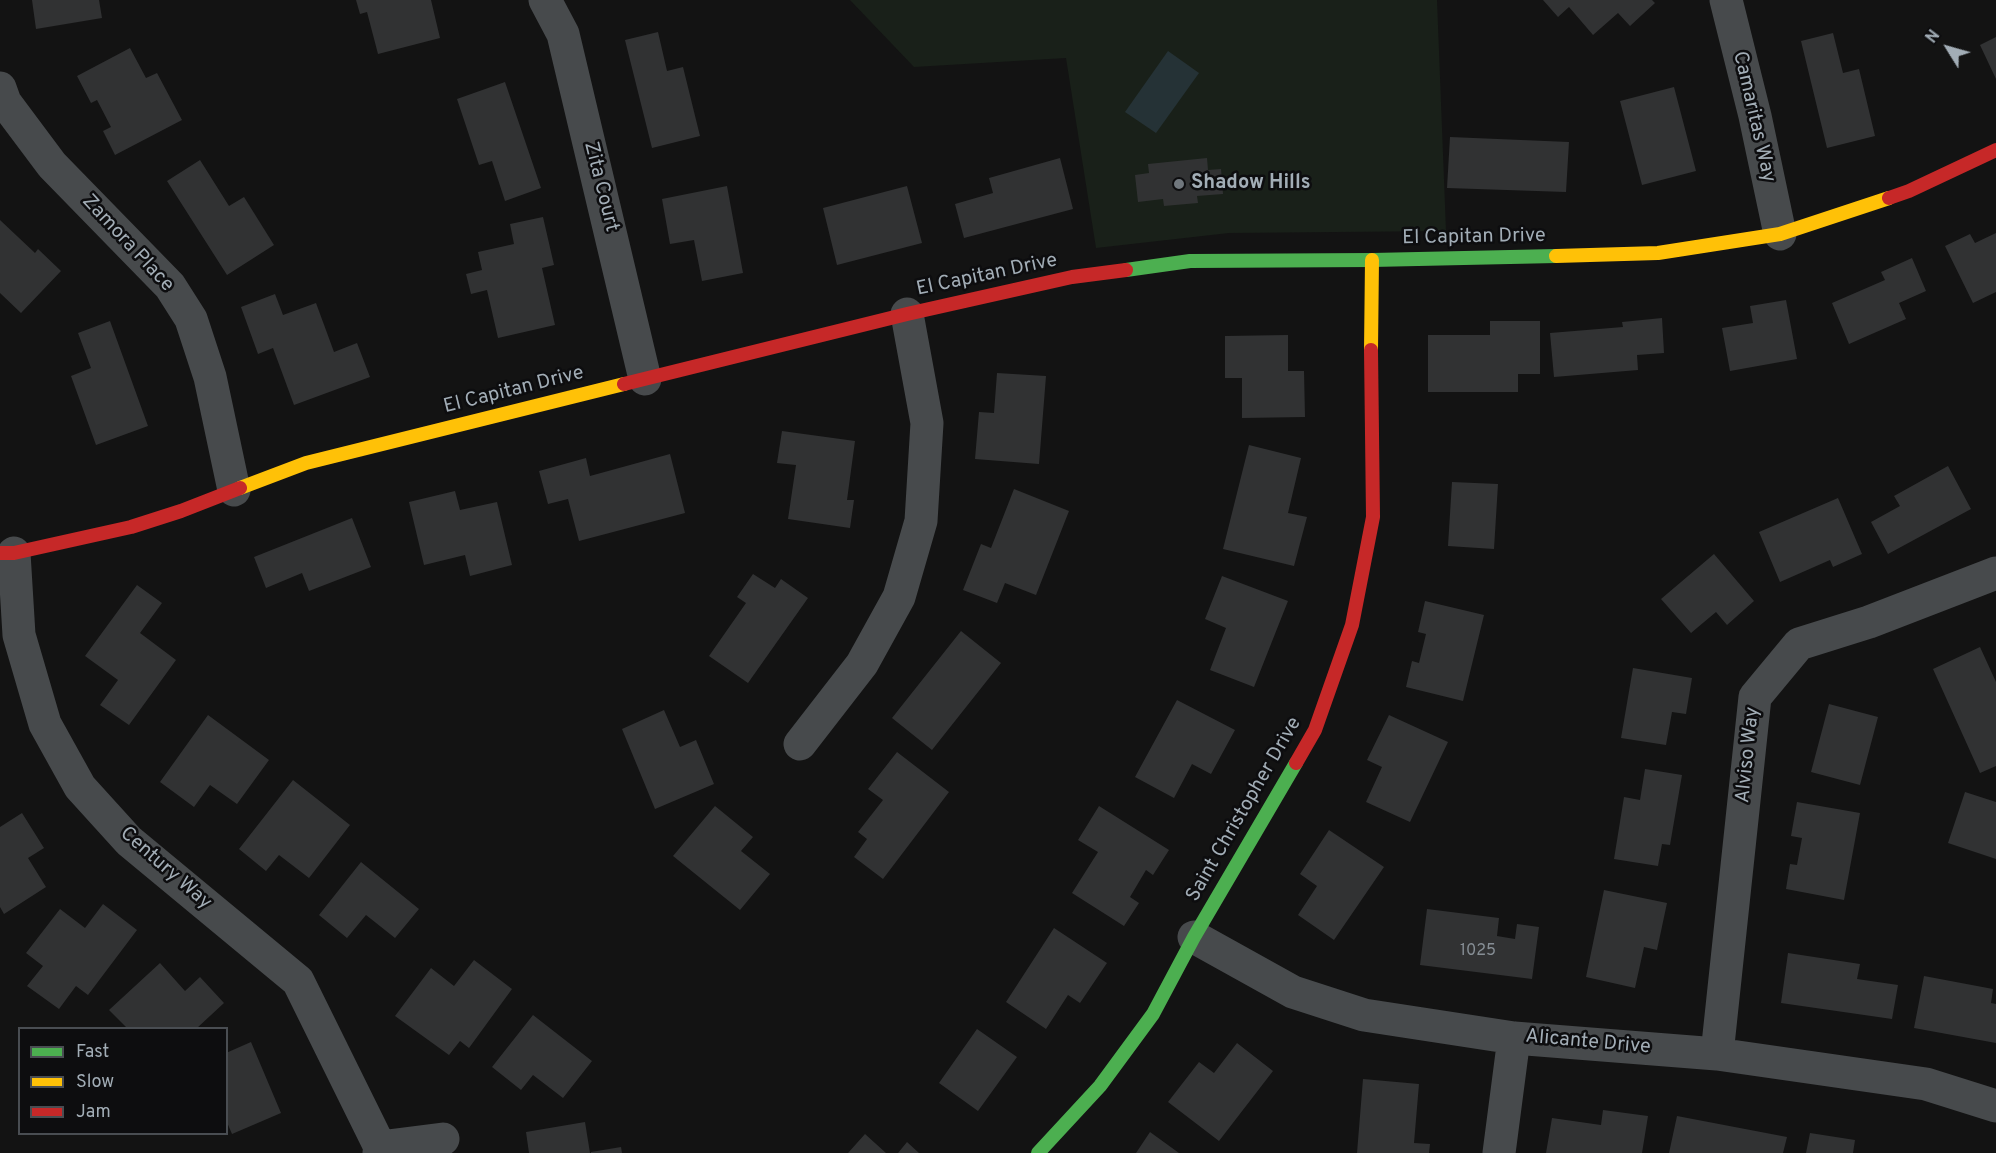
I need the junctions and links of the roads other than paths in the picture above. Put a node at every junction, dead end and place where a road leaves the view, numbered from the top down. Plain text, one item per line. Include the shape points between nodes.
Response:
1 (545, 0) edge
2 (1726, 0) edge
3 (0, 88) edge
4 (1996, 150) edge
5 (1780, 234) junction
6 (1372, 260) junction
7 (907, 314) junction
8 (645, 379) junction
9 (234, 490) junction
10 (7, 553) edge
11 (1996, 573) edge
12 (800, 744) dead end
13 (1194, 937) junction
14 (1514, 1038) junction
15 (1718, 1054) junction
16 (1996, 1106) edge
17 (443, 1139) dead end
18 (380, 1150) edge
19 (1038, 1153) edge
20 (1499, 1153) edge

1 - 8 street, Zita Court via 563,34
2 - 5 street, Camaritas Way
3 - 9 street, Zamora Place via 52,165 170,286 191,319 210,377
4 - 5 street, El Capitan Drive via 1909,191
5 - 6 street, El Capitan Drive via 1658,253
6 - 7 street, El Capitan Drive via 1190,261 1072,277
6 - 13 street, Saint Christopher Drive via 1373,517 1352,625 1315,730
7 - 8 street, El Capitan Drive
7 - 12 street via 927,423 921,521 899,597 862,664
8 - 9 street, El Capitan Drive via 306,463
9 - 10 street, El Capitan Drive via 130,527
10 - 18 street, Century Way via 19,635 45,724 80,787 129,841 298,981
11 - 15 street, Alviso Way via 1869,622 1799,644 1755,697
13 - 14 street, Alicante Drive via 1293,992 1364,1015
13 - 19 street, Saint Christopher Drive via 1153,1014 1100,1086
14 - 15 street, Alicante Drive
14 - 20 street
15 - 16 street, Alicante Drive via 1926,1084
17 - 18 street

